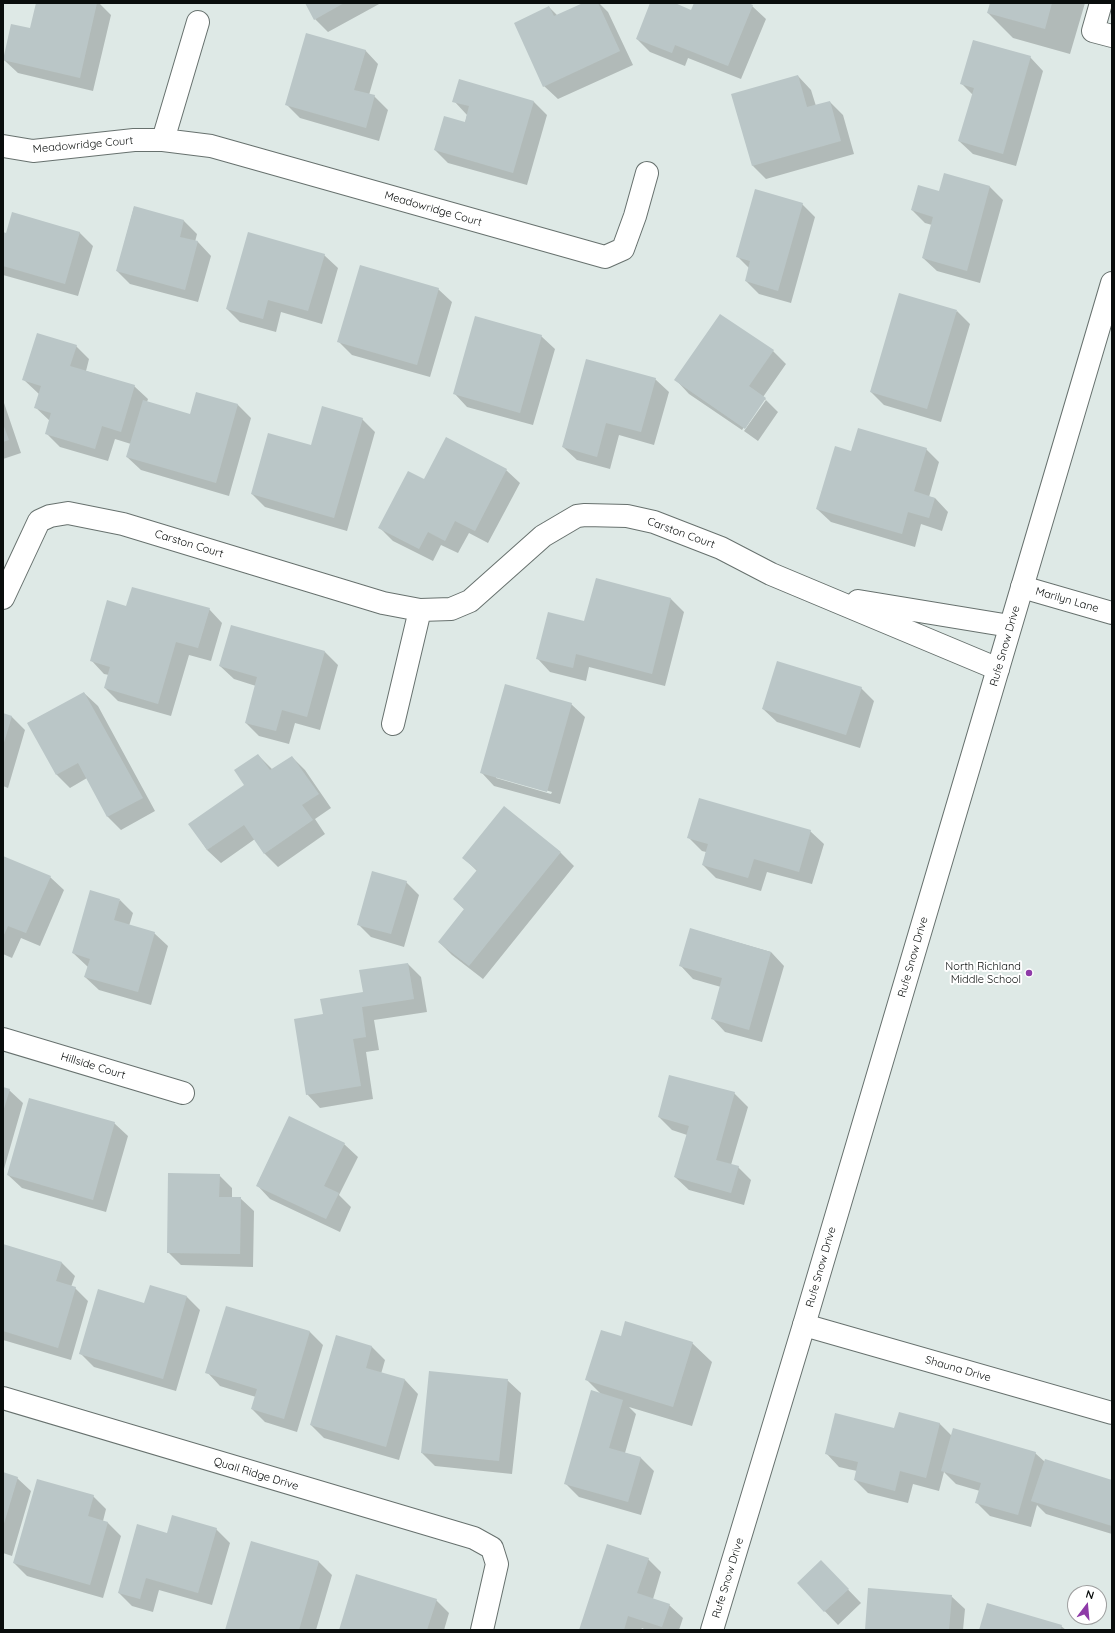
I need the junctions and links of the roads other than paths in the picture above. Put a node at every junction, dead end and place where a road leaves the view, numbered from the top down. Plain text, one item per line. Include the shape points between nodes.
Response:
1 (1102, 3) edge
2 (198, 22) dead end
3 (1112, 36) edge
4 (163, 140) junction
5 (3, 146) edge
6 (648, 173) dead end
7 (1112, 283) edge
8 (1022, 587) junction
9 (819, 594) junction
10 (3, 598) edge
11 (420, 610) junction
12 (1112, 613) edge
13 (1010, 626) junction
14 (998, 669) junction
15 (393, 724) dead end
16 (3, 1039) edge
17 (183, 1093) dead end
18 (804, 1325) junction
19 (3, 1398) edge
20 (1112, 1413) edge
21 (482, 1630) edge
22 (712, 1630) edge

1 - 3 street via 1093,31
2 - 4 street
4 - 5 street, Meadowridge Court via 134,140 33,151
4 - 6 street, Meadowridge Court via 212,146 605,257 623,249
7 - 8 street, Rufe Snow Drive
8 - 12 street, Marilyn Lane
8 - 13 street, Rufe Snow Drive
9 - 11 street, Carston Court via 771,574 721,548 654,522 628,516 586,515 577,516 543,536 470,601 451,609
9 - 13 street, Carston Court
9 - 14 street, Carston Court
10 - 11 street, Carston Court via 39,521 68,513 123,524 383,603
11 - 15 street
13 - 14 street, Rufe Snow Drive
14 - 18 street, Rufe Snow Drive
16 - 17 street, Hillside Court
18 - 20 street, Shauna Drive
18 - 22 street, Rufe Snow Drive
19 - 21 street, Quail Ridge Drive via 474,1538 492,1548 497,1564

